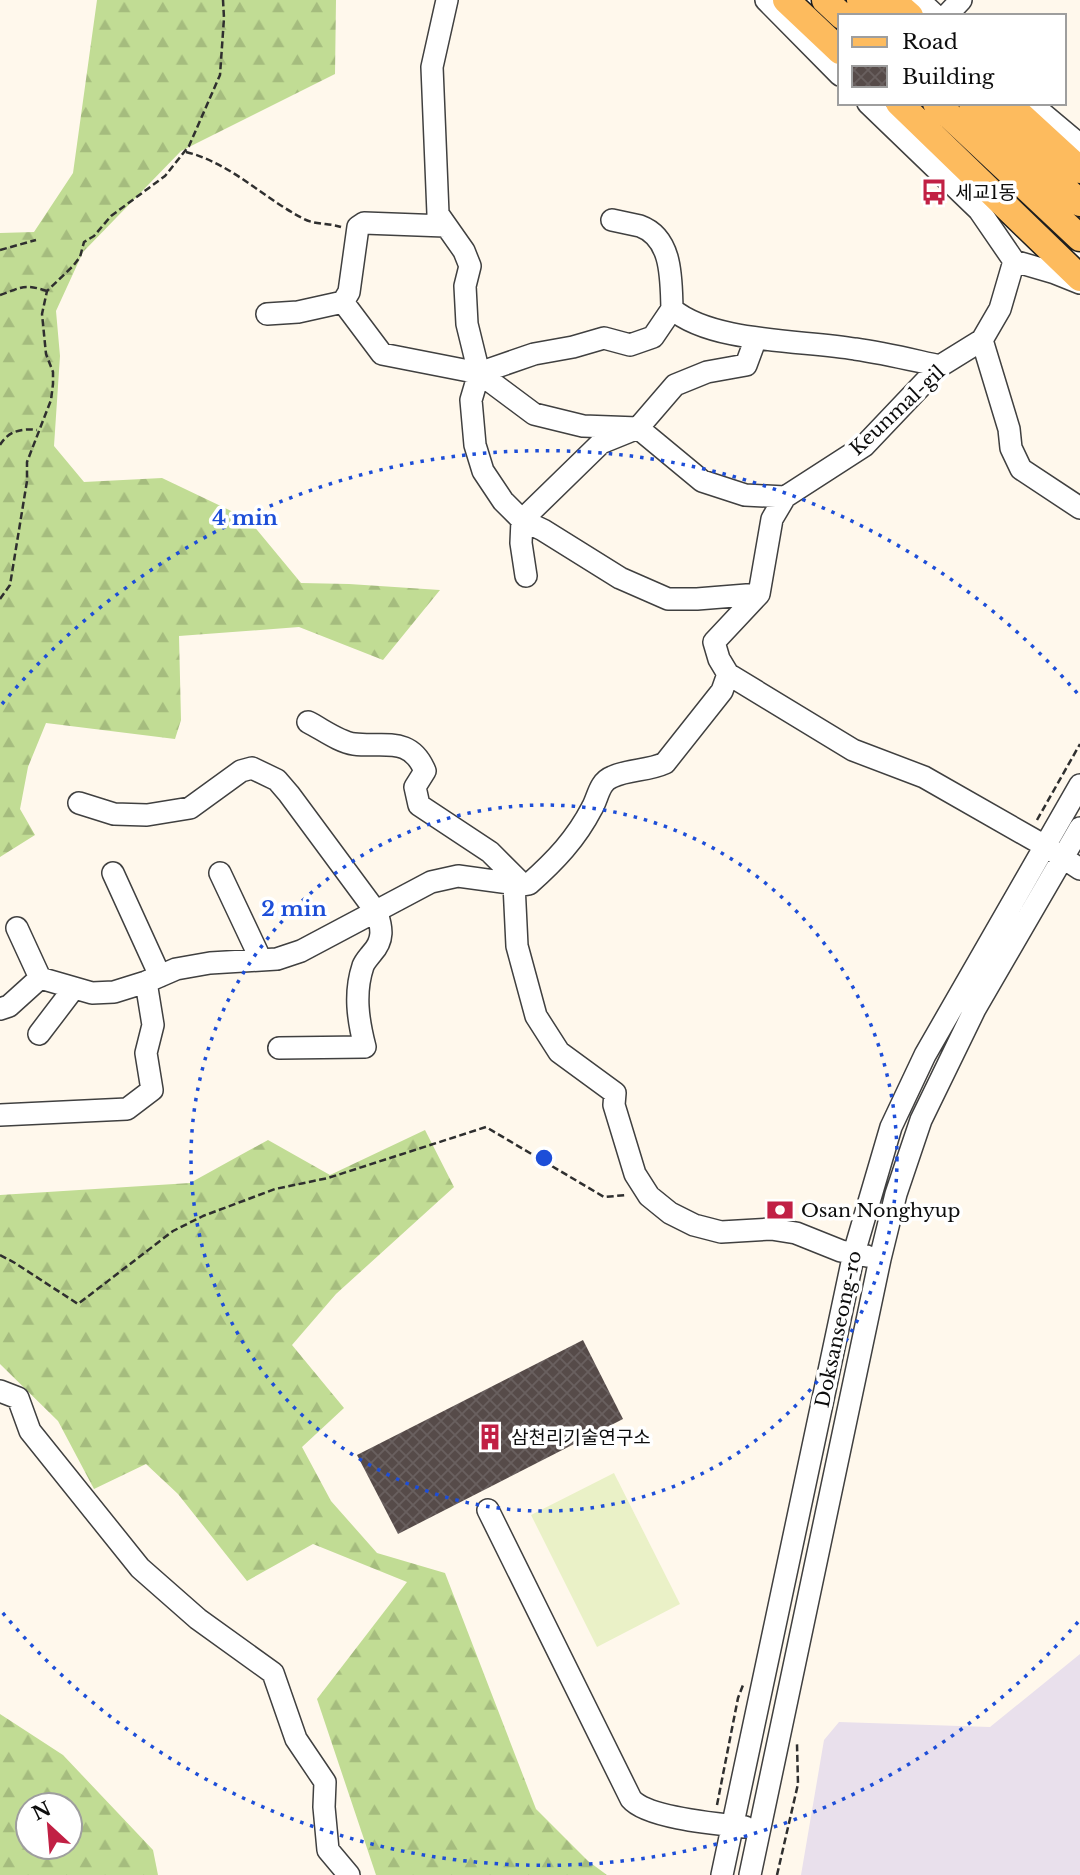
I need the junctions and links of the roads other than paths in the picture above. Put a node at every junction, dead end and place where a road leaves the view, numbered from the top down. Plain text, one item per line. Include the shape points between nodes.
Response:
1 (447, 0) edge
2 (766, 0) edge
3 (786, 0) edge
4 (825, 0) edge
5 (860, 0) edge
6 (892, 0) edge
7 (919, 0) edge
8 (961, 0) edge
9 (840, 14) edge
10 (875, 14) edge
11 (908, 14) edge
12 (934, 14) edge
13 (948, 14) edge
14 (838, 49) edge
15 (838, 72) edge
16 (870, 105) edge
17 (901, 105) edge
18 (938, 105) edge
19 (974, 105) edge
20 (1009, 105) edge
21 (1032, 105) edge
22 (1080, 145) edge
23 (1080, 170) edge
24 (1080, 203) edge
25 (612, 220) dead end
26 (445, 226) junction
27 (1080, 238) edge
28 (1014, 261) junction
29 (1080, 281) edge
30 (343, 302) junction
31 (672, 309) junction
32 (267, 314) dead end
33 (756, 338) junction
34 (982, 340) junction
35 (940, 366) junction
36 (478, 373) junction
37 (638, 428) junction
38 (785, 497) junction
39 (1080, 508) edge
40 (522, 520) junction
41 (526, 576) dead end
42 (758, 594) junction
43 (729, 674) junction
44 (308, 722) dead end
45 (1080, 785) edge
46 (79, 803) dead end
47 (1080, 828) edge
48 (1063, 857) edge
49 (113, 873) dead end
50 (220, 873) dead end
51 (518, 884) junction
52 (377, 913) junction
53 (18, 928) dead end
54 (261, 960) junction
55 (40, 978) junction
56 (153, 979) junction
57 (74, 988) junction
58 (0, 1009) edge
59 (39, 1034) dead end
60 (279, 1048) dead end
61 (0, 1115) edge
62 (853, 1253) junction
63 (880, 1259) junction
64 (0, 1391) edge
65 (488, 1510) dead end
66 (731, 1826) junction
67 (760, 1828) junction
68 (349, 1875) edge
69 (722, 1875) edge
70 (750, 1875) edge

1 - 26 street via 432,68 438,214
2 - 15 street via 811,38
3 - 14 main road
4 - 9 main road
5 - 10 main road
6 - 11 main road
7 - 12 street
8 - 13 street
16 - 28 street via 979,210
17 - 29 main road
18 - 27 main road
19 - 24 main road
20 - 23 main road
21 - 22 street
25 - 31 street via 642,227 656,236 669,262
26 - 30 street via 358,226 349,292
26 - 36 street via 470,266 465,286 467,324
28 - 29 street
28 - 34 street, Keunmal-gil via 1000,309
30 - 32 street
30 - 36 street via 382,354
31 - 33 street via 684,319
31 - 36 street via 653,337 630,345 604,338
33 - 35 street via 855,348
33 - 37 street via 746,365 707,372 675,385
34 - 35 street, Keunmal-gil
34 - 39 street via 1021,469
35 - 38 street, Keunmal-gil via 864,446
36 - 37 street via 534,414 583,426
36 - 40 street via 471,400 475,445 483,471
37 - 38 street via 702,481 744,495
37 - 40 street via 601,443
38 - 42 street via 772,519
40 - 41 street
40 - 42 street via 620,578 668,599
42 - 43 street via 714,642
43 - 48 street via 853,750 924,776
43 - 51 street via 722,691 665,762 611,777 601,786 560,856 529,884
44 - 51 street via 352,744 401,746 413,754 425,771 415,787 419,804 490,852
45 - 48 street, Doksanseong-ro
46 - 52 street via 114,814 147,816 190,808 252,768 277,780
47 - 48 street, Doksanseong-ro
48 - 62 street, Doksanseong-ro via 925,1055 891,1127
48 - 63 street, Doksanseong-ro via 975,1009 921,1120
49 - 56 street
50 - 54 street
51 - 52 street via 458,876 431,882
51 - 62 street via 517,946 536,1016 559,1052 615,1093 621,1132 646,1193 694,1225 721,1232 771,1229 796,1233
52 - 54 street via 301,951
52 - 60 street via 382,928 379,946 364,963 357,992 365,1046
53 - 55 street
54 - 56 street via 187,967
55 - 57 street
55 - 58 street
56 - 57 street via 114,992
56 - 61 street via 153,1025 146,1053 152,1090 127,1109
57 - 59 street
62 - 63 street
62 - 66 street, Doksanseong-ro
63 - 67 street, Doksanseong-ro
64 - 68 street via 18,1398 30,1431 140,1568 198,1619 273,1673 296,1740 326,1782 328,1850
65 - 66 street via 631,1799 646,1811
66 - 67 street
66 - 69 street, Doksanseong-ro
67 - 70 street, Doksanseong-ro

